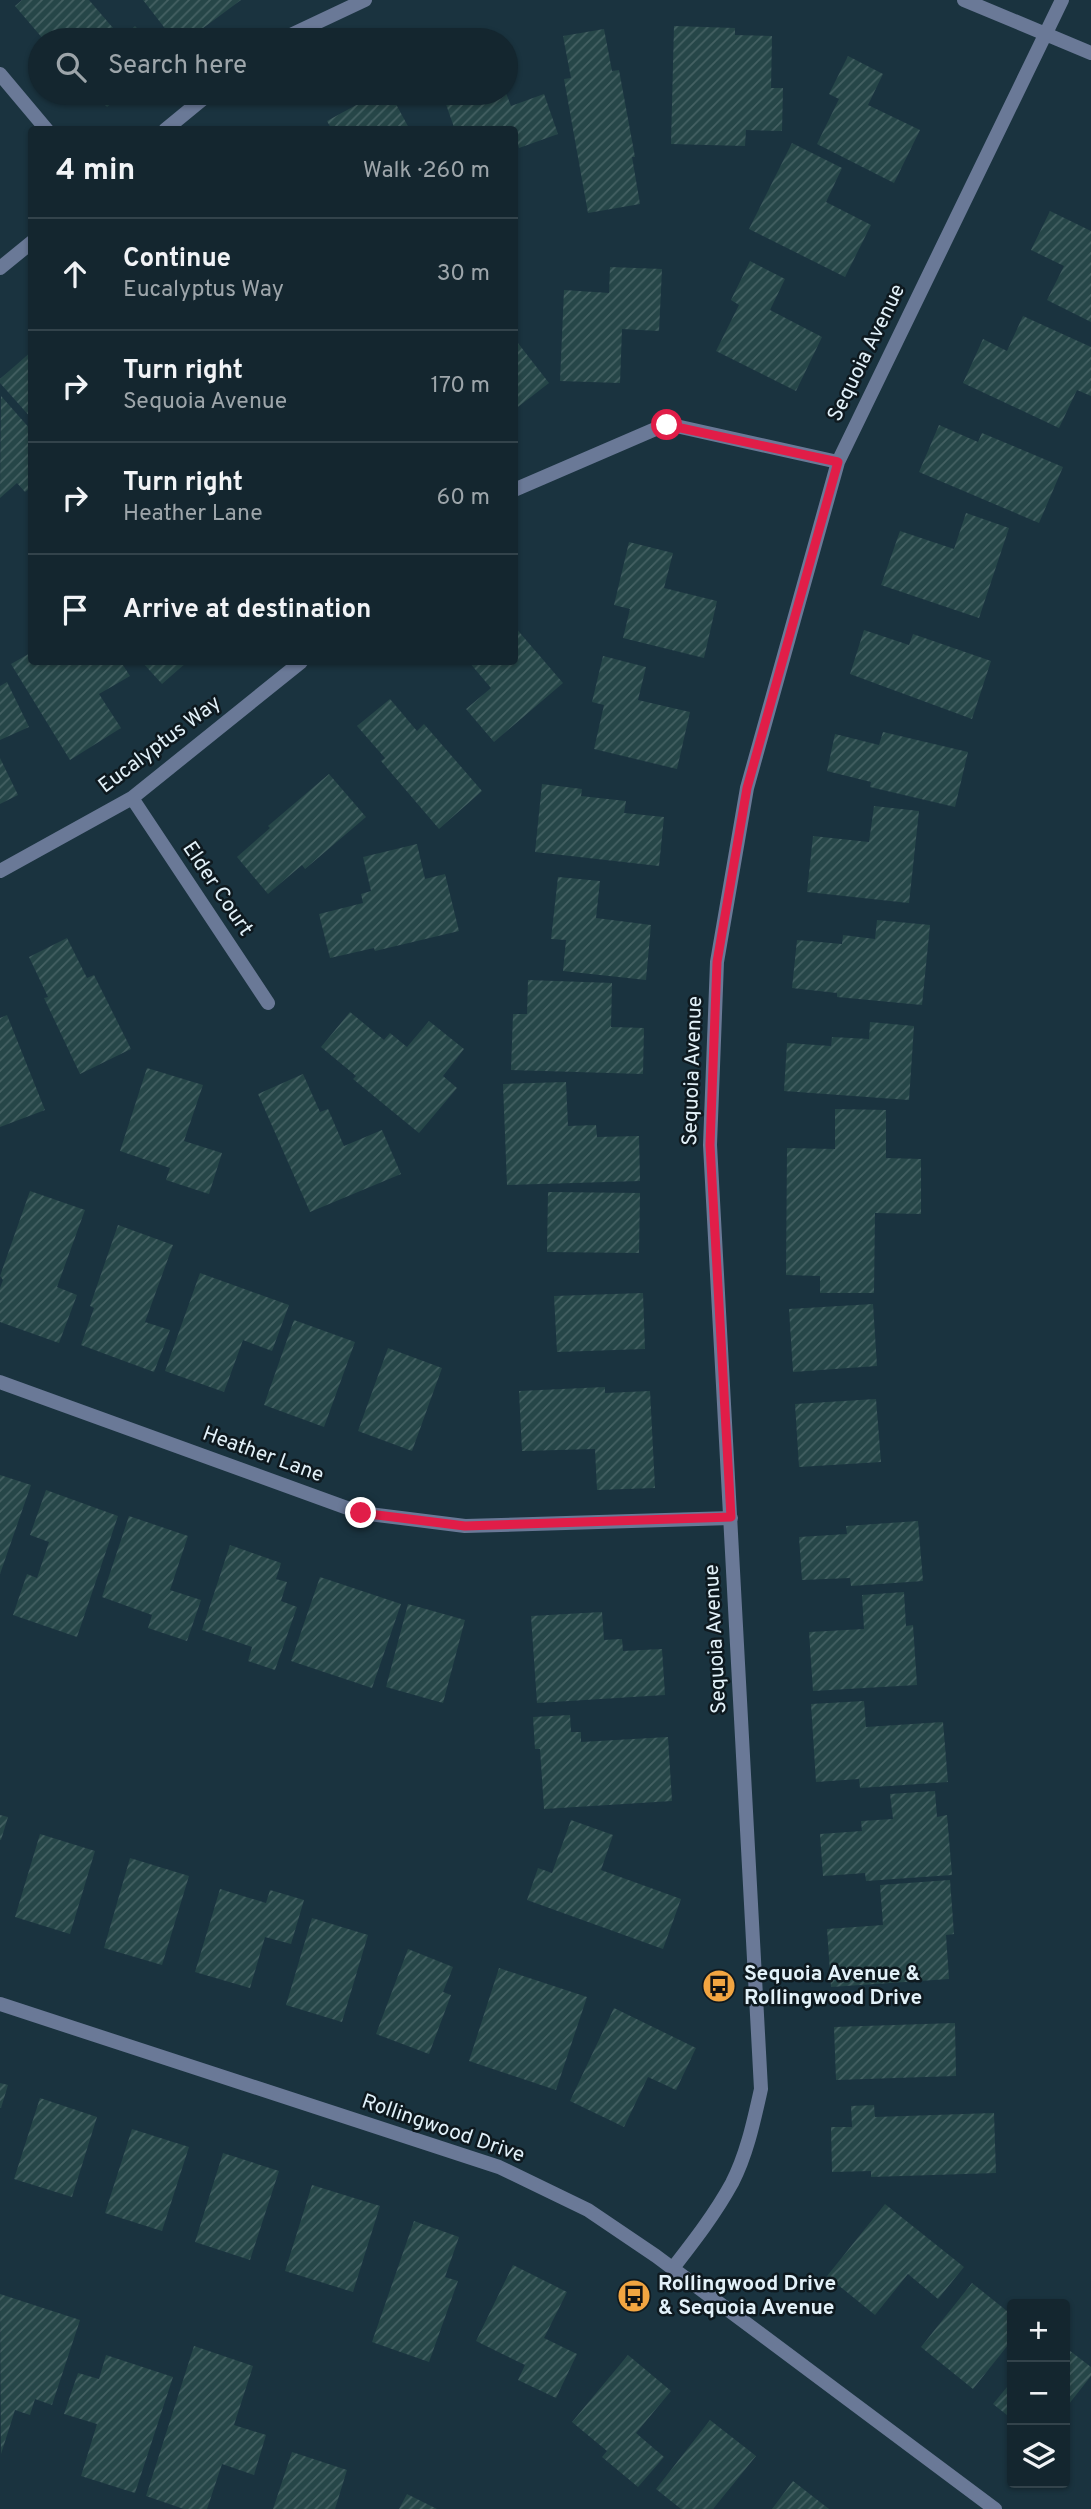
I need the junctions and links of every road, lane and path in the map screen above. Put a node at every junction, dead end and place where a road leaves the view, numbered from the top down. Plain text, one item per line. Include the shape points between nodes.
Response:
1 (365, 0) edge
2 (964, 0) edge
3 (1062, 0) edge
4 (306, 28) edge
5 (1046, 33) junction
6 (1091, 53) edge
7 (0, 74) edge
8 (195, 105) edge
9 (44, 126) edge
10 (170, 126) edge
11 (28, 245) edge
12 (0, 268) edge
13 (838, 462) junction
14 (518, 487) edge
15 (298, 665) edge
16 (132, 798) junction
17 (0, 871) edge
18 (268, 1003) dead end
19 (0, 1382) edge
20 (731, 1517) junction
21 (0, 2004) edge
22 (673, 2269) junction
23 (995, 2509) edge

1 - 4 street
2 - 5 street
3 - 5 street, Sequoia Avenue
5 - 6 street
5 - 13 street, Sequoia Avenue
7 - 9 street
8 - 10 street
11 - 12 street
13 - 14 street via 667,425
13 - 20 street, Sequoia Avenue via 747,788 717,962 710,1145
15 - 16 street, Eucalyptus Way
16 - 17 street, Eucalyptus Way
16 - 18 street, Elder Court
19 - 20 street, Heather Lane via 361,1513 465,1526
20 - 22 street, Sequoia Avenue via 761,2089 733,2181
21 - 22 street, Rollingwood Drive via 499,2167 588,2210
22 - 23 street, Rollingwood Drive

